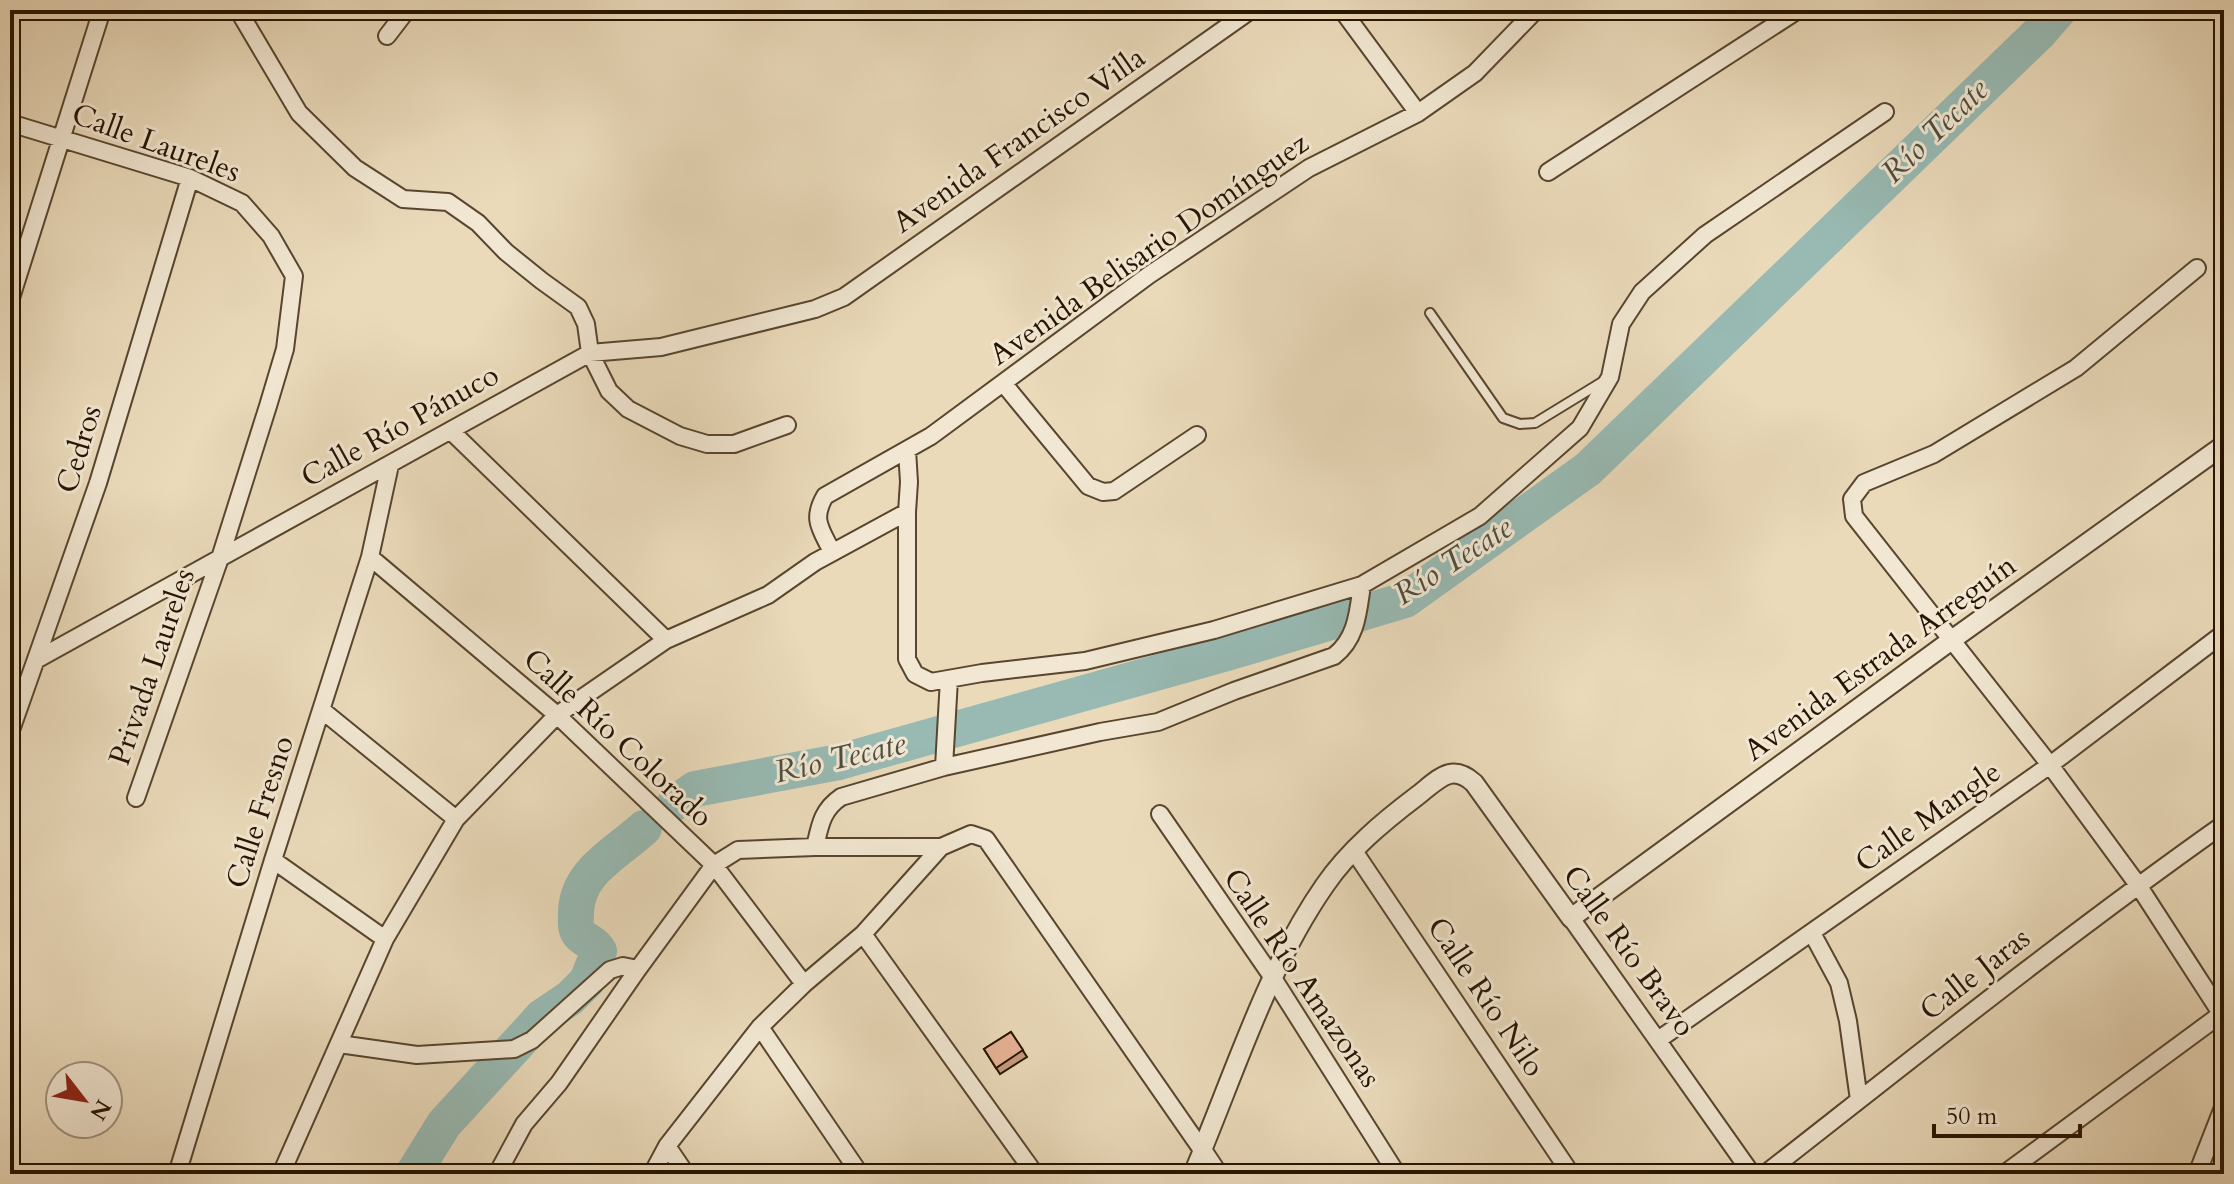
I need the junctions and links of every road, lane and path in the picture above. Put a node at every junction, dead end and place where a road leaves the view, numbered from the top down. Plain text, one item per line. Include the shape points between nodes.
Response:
1 (102, 10) edge
2 (407, 10) edge
3 (930, 10) edge
4 (941, 10) edge
5 (1251, 10) edge
6 (1342, 10) edge
7 (1536, 10) edge
8 (1798, 10) edge
9 (242, 13) edge
10 (387, 36) dead end
11 (1885, 112) dead end
12 (1418, 113) junction
13 (10, 123) edge
14 (62, 137) junction
15 (1548, 172) dead end
16 (190, 178) junction
17 (2197, 268) dead end
18 (10, 301) edge
19 (815, 309) joint
20 (1430, 313) dead end
21 (590, 353) junction
22 (1610, 377) junction
23 (1003, 383) junction
24 (787, 425) dead end
25 (451, 431) junction
26 (1197, 435) dead end
27 (2224, 445) edge
28 (907, 450) junction
29 (390, 465) junction
30 (907, 512) junction
31 (832, 552) junction
32 (221, 555) junction
33 (370, 557) junction
34 (1362, 585) junction
35 (2224, 633) edge
36 (1953, 639) junction
37 (666, 640) junction
38 (36, 660) junction
39 (949, 679) junction
40 (323, 711) junction
41 (557, 715) junction
42 (10, 733) edge
43 (2050, 765) junction
44 (944, 767) junction
45 (136, 798) dead end
46 (1160, 814) dead end
47 (456, 819) junction
48 (2224, 824) edge
49 (815, 847) junction
50 (941, 847) junction
51 (1354, 851) junction
52 (273, 860) junction
53 (714, 865) junction
54 (2138, 885) junction
55 (1571, 918) junction
56 (1812, 933) junction
57 (863, 934) junction
58 (385, 939) junction
59 (638, 969) junction
60 (1273, 978) junction
61 (804, 984) junction
62 (2223, 1014) edge
63 (760, 1027) junction
64 (1658, 1040) junction
65 (339, 1044) junction
66 (1859, 1100) junction
67 (2224, 1105) edge
68 (667, 1146) junction
69 (1202, 1150) junction
70 (177, 1174) edge
71 (281, 1174) edge
72 (497, 1174) edge
73 (652, 1174) edge
74 (686, 1174) edge
75 (860, 1174) edge
76 (1035, 1174) edge
77 (1192, 1174) edge
78 (1218, 1174) edge
79 (1397, 1174) edge
80 (1571, 1174) edge
81 (1752, 1174) edge
82 (1765, 1174) edge
83 (2004, 1174) edge
84 (2197, 1174) edge

1 - 14 street
2 - 10 street
3 - 4 street
5 - 19 street, Avenida Francisco Villa via 844,297
6 - 12 street
7 - 12 street, Avenida Belisario Domínguez via 1475,73
8 - 15 street
9 - 21 street via 299,113 355,168 403,199 448,202 478,223 506,252 578,307
11 - 22 street via 1705,235 1642,292 1621,324
12 - 23 street, Avenida Belisario Domínguez via 1309,168 1149,275
13 - 14 street, Calle Laureles
14 - 16 street, Calle Laureles
14 - 18 street
16 - 32 street, Calle Laureles via 242,203 271,236 294,276 285,349
16 - 38 street, Cedros via 98,483
17 - 36 street via 2076,368 1934,454 1864,483 1852,499 1854,516
19 - 21 street, Calle Río Pánuco via 661,347
20 - 22 lane via 1503,418 1535,423
21 - 24 street via 609,391 628,409 680,436 734,444
21 - 25 street, Calle Río Pánuco
22 - 34 street via 1580,428 1480,516
23 - 26 street via 1088,486 1103,492 1114,491
23 - 28 street, Avenida Belisario Domínguez
25 - 29 street, Calle Río Pánuco
25 - 37 street
27 - 36 street, Avenida Estrada Arreguín
28 - 30 street
28 - 31 street, Avenida Belisario Domínguez via 825,496 816,519
29 - 32 street, Calle Río Pánuco
29 - 33 street, Calle Fresno
30 - 31 street
30 - 39 street via 907,659 915,674 931,682
31 - 37 street via 768,595
32 - 38 street, Calle Río Pánuco
32 - 45 street, Privada Laureles
33 - 40 street, Calle Fresno
33 - 41 street, Calle Río Colorado
34 - 39 street via 1214,630 1085,661
34 - 44 street via 1354,632 1334,656 1158,722
35 - 43 street, Calle Mangle
36 - 43 street
36 - 55 street, Avenida Estrada Arreguín
37 - 41 street
38 - 42 street, Cedros
39 - 44 street
40 - 47 street
40 - 52 street, Calle Fresno
41 - 47 street
41 - 53 street, Calle Río Colorado
43 - 54 street
43 - 56 street, Calle Mangle
44 - 49 street via 841,797 822,816
46 - 60 street, Calle Río Amazonas
47 - 58 street
48 - 54 street, Calle Jaras
49 - 50 street
49 - 53 street via 738,850
50 - 57 street
50 - 69 street via 971,834 986,839
51 - 55 street, Calle Río Bravo via 1383,822 1459,772 1474,783
51 - 60 street via 1327,883
51 - 80 street, Calle Río Nilo
52 - 58 street
52 - 70 street, Calle Fresno
53 - 59 street
53 - 61 street, Calle Río Colorado
54 - 62 street
54 - 66 street, Calle Jaras
55 - 64 street, Calle Río Bravo
56 - 64 street, Calle Mangle
56 - 66 street via 1839,983
57 - 61 street
57 - 76 street
58 - 65 street
59 - 65 street via 610,970 532,1040 514,1049 417,1055
59 - 72 street via 524,1124
60 - 69 street
60 - 79 street, Calle Río Amazonas
61 - 63 street
62 - 83 street
63 - 68 street
63 - 75 street
64 - 81 street, Calle Río Bravo
65 - 71 street
66 - 82 street, Calle Jaras
67 - 84 street
68 - 73 street
68 - 74 street
69 - 77 street
69 - 78 street

